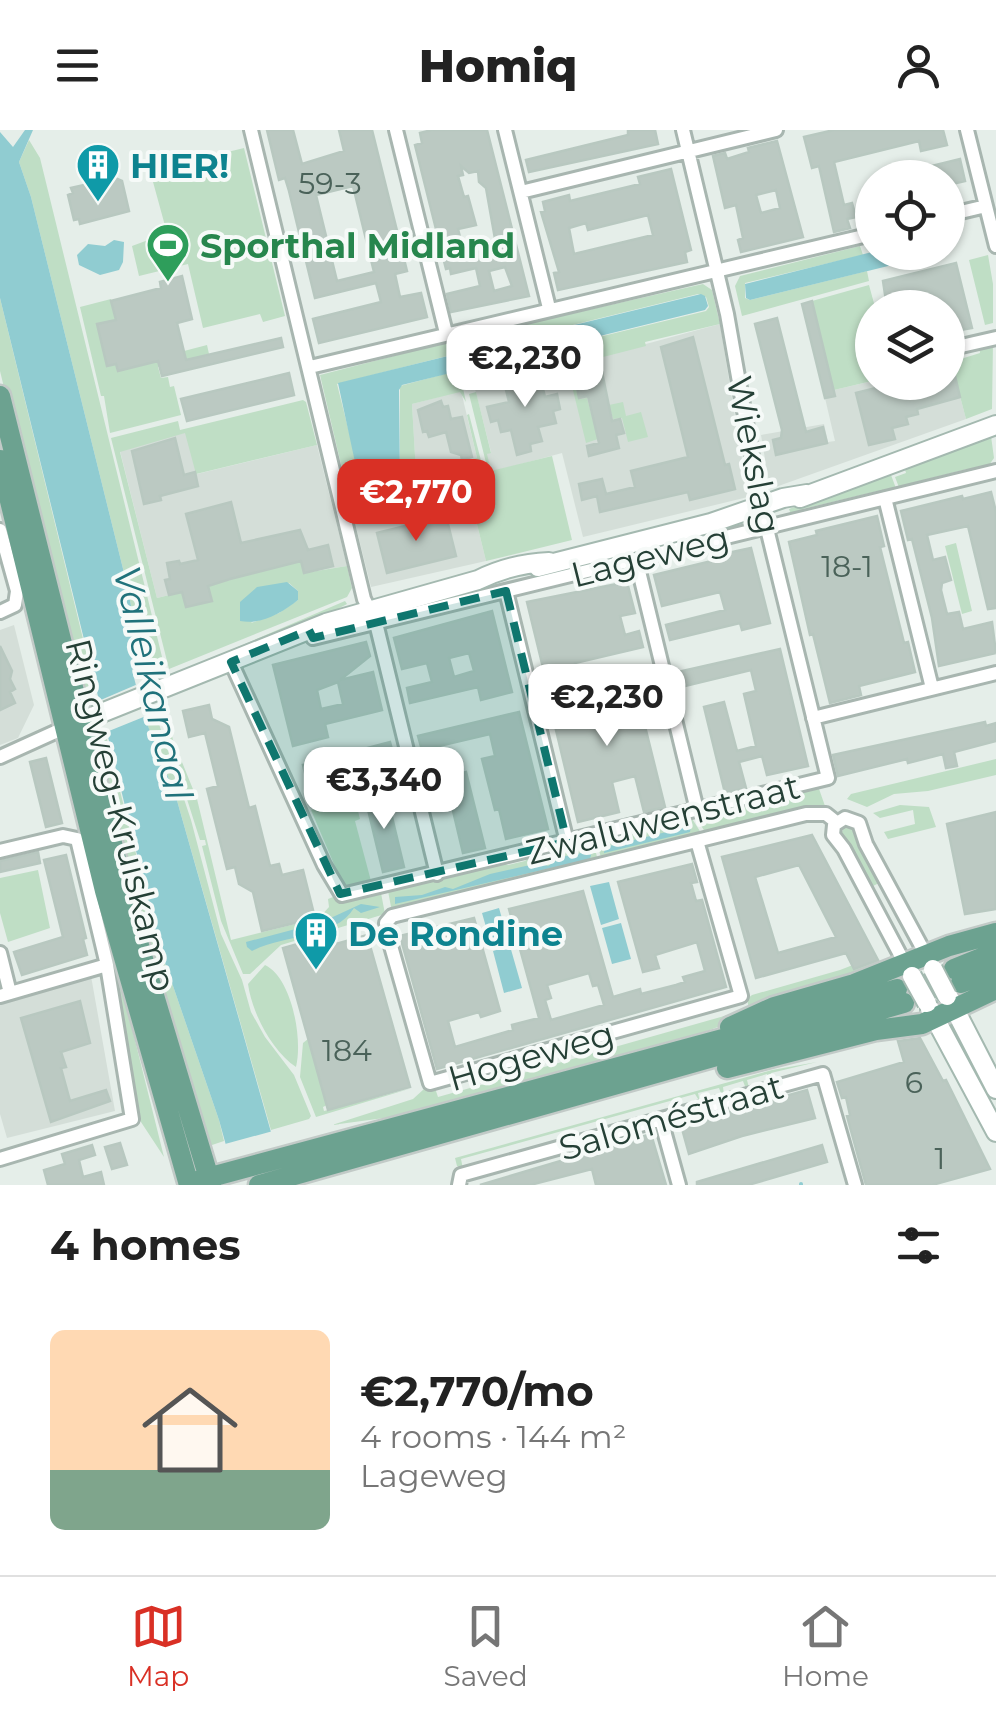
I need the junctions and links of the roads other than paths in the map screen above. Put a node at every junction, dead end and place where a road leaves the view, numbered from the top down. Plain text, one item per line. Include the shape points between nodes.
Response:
1 (251, 130) edge
2 (396, 130) edge
3 (505, 130) edge
4 (683, 130) edge
5 (776, 130) edge
6 (968, 130) edge
7 (688, 152) junction
8 (520, 192) junction
9 (986, 206) junction
10 (965, 212) edge
11 (855, 238) edge
12 (996, 246) edge
13 (718, 272) junction
14 (549, 308) junction
15 (446, 333) junction
16 (996, 338) edge
17 (965, 345) edge
18 (310, 367) junction
19 (0, 396) edge
20 (996, 426) edge
21 (0, 460) edge
22 (996, 471) edge
23 (885, 498) junction
24 (764, 516) junction
25 (0, 530) edge
26 (636, 559) junction
27 (506, 591) junction
28 (371, 611) junction
29 (0, 612) edge
30 (231, 662) junction
31 (996, 673) edge
32 (932, 688) junction
33 (813, 718) junction
34 (72, 724) junction
35 (0, 757) edge
36 (828, 778) joint
37 (697, 810) junction
38 (836, 822) junction
39 (697, 840) junction
40 (566, 842) junction
41 (0, 851) edge
42 (437, 874) junction
43 (996, 933) edge
44 (0, 952) edge
45 (996, 952) edge
46 (107, 965) junction
47 (996, 970) edge
48 (942, 974) junction
49 (903, 976) junction
50 (996, 989) edge
51 (5, 995) edge
52 (931, 1011) junction
53 (641, 1078) junction
54 (996, 1089) edge
55 (991, 1111) edge
56 (660, 1120) junction
57 (996, 1132) edge
58 (0, 1159) edge
59 (460, 1180) edge
60 (196, 1183) edge
61 (258, 1185) edge
62 (678, 1185) edge
63 (855, 1185) edge

1 - 18 street
2 - 15 street
3 - 8 street
4 - 7 street, Wiekslag
5 - 7 street
6 - 9 street
7 - 8 street
7 - 13 street, Wiekslag
8 - 14 street
9 - 10 street
9 - 12 street
11 - 13 street
13 - 14 street
13 - 24 street, Wiekslag
14 - 15 street
15 - 18 street
16 - 17 street
18 - 28 street
19 - 34 main road, Ringweg-Kruiskamp
20 - 24 street, Lageweg
21 - 34 main road, Ringweg-Kruiskamp
22 - 23 street, Lageweg
23 - 24 street, Lageweg
23 - 32 street
24 - 26 street, Lageweg
24 - 28 street, Lageweg via 711,522
24 - 33 street, Wiekslag
25 - 29 street via 17,591 15,605
26 - 27 street, Lageweg
26 - 37 street
27 - 28 street, Lageweg
27 - 40 street
28 - 30 street, Lageweg
28 - 42 street
30 - 34 street, Lageweg
30 - 42 street, Zwaluwenstraat via 340,894
31 - 32 street
32 - 33 street
33 - 36 street, Wiekslag
34 - 35 street
34 - 60 main road, Ringweg-Kruiskamp via 130,918
36 - 37 street, Zwaluwenstraat
37 - 40 street, Zwaluwenstraat
38 - 39 street via 826,814 806,814
38 - 48 street via 849,818 859,824
38 - 49 street via 835,840
39 - 39 street via 390,918 387,932 430,1084 741,996
40 - 42 street, Zwaluwenstraat
41 - 46 street, Ringweg-Kruiskamp via 74,836
43 - 48 main road
44 - 51 street
45 - 48 main road
46 - 51 street
46 - 58 street, Ringweg-Kruiskamp via 132,1120
47 - 48 main road
48 - 49 main road
48 - 50 main road
48 - 52 main road
48 - 54 street
49 - 52 street, bridge
49 - 53 main road, Hogeweg
49 - 60 main road, Hogeweg via 774,1007 677,1049
52 - 53 main road via 922,1024 675,1080
52 - 55 street
53 - 61 main road, Hogeweg
55 - 57 street
56 - 59 street, Saloméstraat
56 - 62 street
56 - 63 street, Saloméstraat via 824,1074

